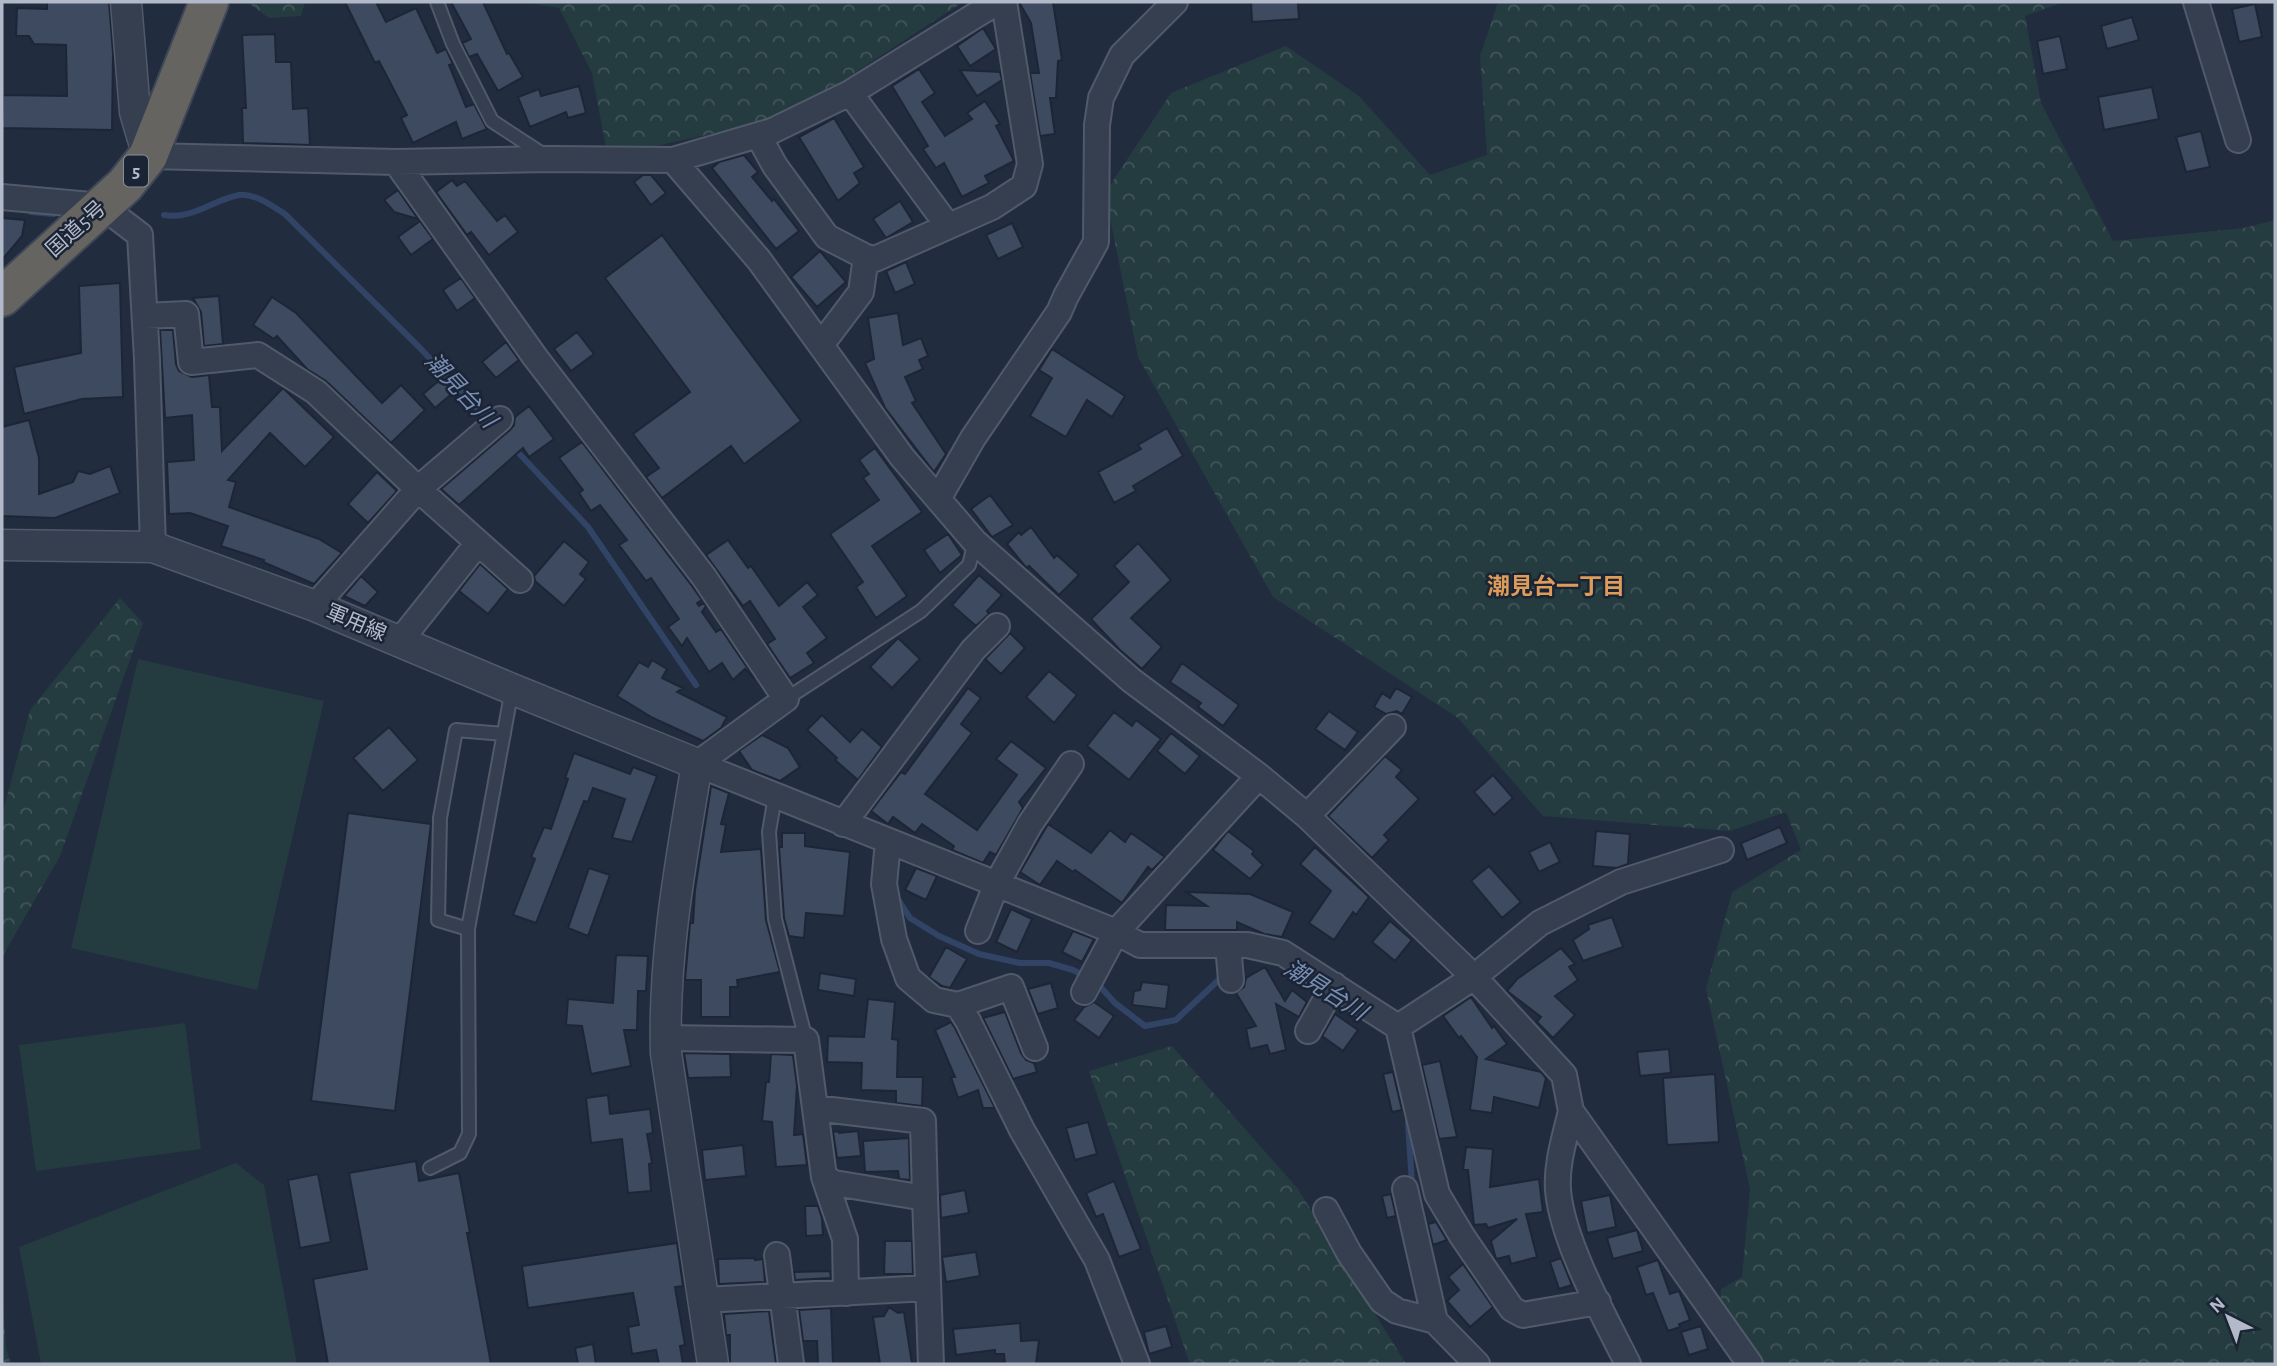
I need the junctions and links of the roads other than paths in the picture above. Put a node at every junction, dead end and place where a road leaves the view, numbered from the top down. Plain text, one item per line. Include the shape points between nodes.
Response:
1 (126, 2) edge
2 (209, 2) edge
3 (437, 2) edge
4 (997, 2) edge
5 (1004, 2) edge
6 (1175, 2) edge
7 (2196, 2) edge
8 (850, 93) junction
9 (758, 135) junction
10 (2238, 140) dead end
11 (148, 156) junction
12 (550, 159) junction
13 (673, 160) junction
14 (396, 162) junction
15 (2, 197) edge
16 (102, 206) junction
17 (948, 226) junction
18 (866, 257) junction
19 (2, 297) edge
20 (145, 316) junction
21 (821, 345) junction
22 (494, 425) dead end
23 (418, 489) junction
24 (937, 499) junction
25 (478, 542) junction
26 (975, 542) junction
27 (2, 545) edge
28 (153, 547) junction
29 (520, 580) dead end
30 (315, 606) junction
31 (997, 626) dead end
32 (399, 642) junction
33 (512, 690) junction
34 (786, 699) junction
35 (1393, 727) dead end
36 (504, 734) junction
37 (697, 764) junction
38 (1070, 764) dead end
39 (1259, 776) junction
40 (775, 796) junction
41 (1307, 816) junction
42 (843, 824) junction
43 (888, 841) junction
44 (1721, 850) dead end
45 (996, 885) junction
46 (468, 929) junction
47 (978, 931) dead end
48 (1116, 932) junction
49 (1474, 977) junction
50 (1088, 983) dead end
51 (1331, 991) junction
52 (958, 1005) junction
53 (1398, 1027) junction
54 (1308, 1031) dead end
55 (665, 1038) junction
56 (806, 1040) junction
57 (1035, 1048) dead end
58 (815, 1108) junction
59 (1571, 1111) junction
60 (430, 1168) dead end
61 (824, 1177) junction
62 (1405, 1189) dead end
63 (925, 1198) junction
64 (1421, 1208) junction
65 (1326, 1209) dead end
66 (776, 1255) dead end
67 (928, 1288) junction
68 (846, 1293) junction
69 (782, 1297) junction
70 (704, 1300) junction
71 (1598, 1302) junction
72 (1442, 1315) junction
73 (713, 1364) edge
74 (791, 1364) edge
75 (931, 1364) edge
76 (1137, 1364) edge
77 (1477, 1364) edge
78 (1628, 1364) edge
79 (1750, 1364) edge

1 - 11 street via 135,112
2 - 11 highway, 国道5号 / 5
3 - 12 lane via 492,121
4 - 8 street
5 - 17 street via 1030,164 1024,186 992,207
6 - 24 street via 1122,55 1101,98 1096,242 1059,312
7 - 10 street
8 - 9 street
8 - 17 street
9 - 13 street
9 - 18 street via 827,237
11 - 14 street
11 - 16 highway, 国道5号 / 5
12 - 13 street
12 - 14 street
13 - 21 street via 760,260
14 - 34 street via 535,357 704,578
15 - 16 street
16 - 19 highway, 国道5号 / 5
16 - 20 street via 140,235
17 - 18 street via 875,259
18 - 21 street via 861,292
20 - 23 street via 187,314 191,362 258,355 316,392
20 - 28 street
21 - 24 street
22 - 23 street
23 - 25 street
23 - 30 street
24 - 26 street
25 - 29 street
25 - 32 street
26 - 34 lane via 969,565 921,611
26 - 39 street via 1131,680
27 - 28 street, 軍用線
28 - 30 street, 軍用線
30 - 32 street, 軍用線
31 - 42 street via 973,650
32 - 33 street, 軍用線
33 - 36 lane
33 - 37 street, 軍用線
34 - 37 street
35 - 41 street
36 - 46 lane
36 - 46 lane via 456,730 440,818 438,920
37 - 40 street
37 - 55 street via 669,951
38 - 45 street
39 - 41 street
39 - 48 street
40 - 42 street
40 - 56 lane via 769,832 775,919
41 - 49 street
42 - 43 street
43 - 45 street
43 - 52 street via 884,884 894,939 908,978 934,1000
44 - 49 street via 1620,882 1540,923
45 - 47 street
45 - 48 street
46 - 60 lane via 469,1134 460,1153
48 - 50 street
48 - 51 street via 1140,945 1242,960 1283,953
49 - 53 street
49 - 59 street via 1564,1075
51 - 53 street
51 - 54 street
52 - 57 street via 1012,987
52 - 76 street via 1022,1130 1097,1260
53 - 64 street
55 - 56 street
55 - 70 street
56 - 58 street
58 - 61 street
58 - 63 street via 923,1121
59 - 71 street via 1560,1156 1558,1191 1567,1231
59 - 79 street
61 - 63 street via 834,1183
61 - 68 street via 845,1238
62 - 64 street
63 - 67 street
64 - 71 street via 1462,1236 1512,1309 1523,1315
64 - 72 street
65 - 72 street via 1382,1301 1397,1311
66 - 69 street
67 - 68 street
67 - 75 street
68 - 69 street
69 - 70 street
69 - 74 street
70 - 73 street
71 - 78 street
72 - 77 street

